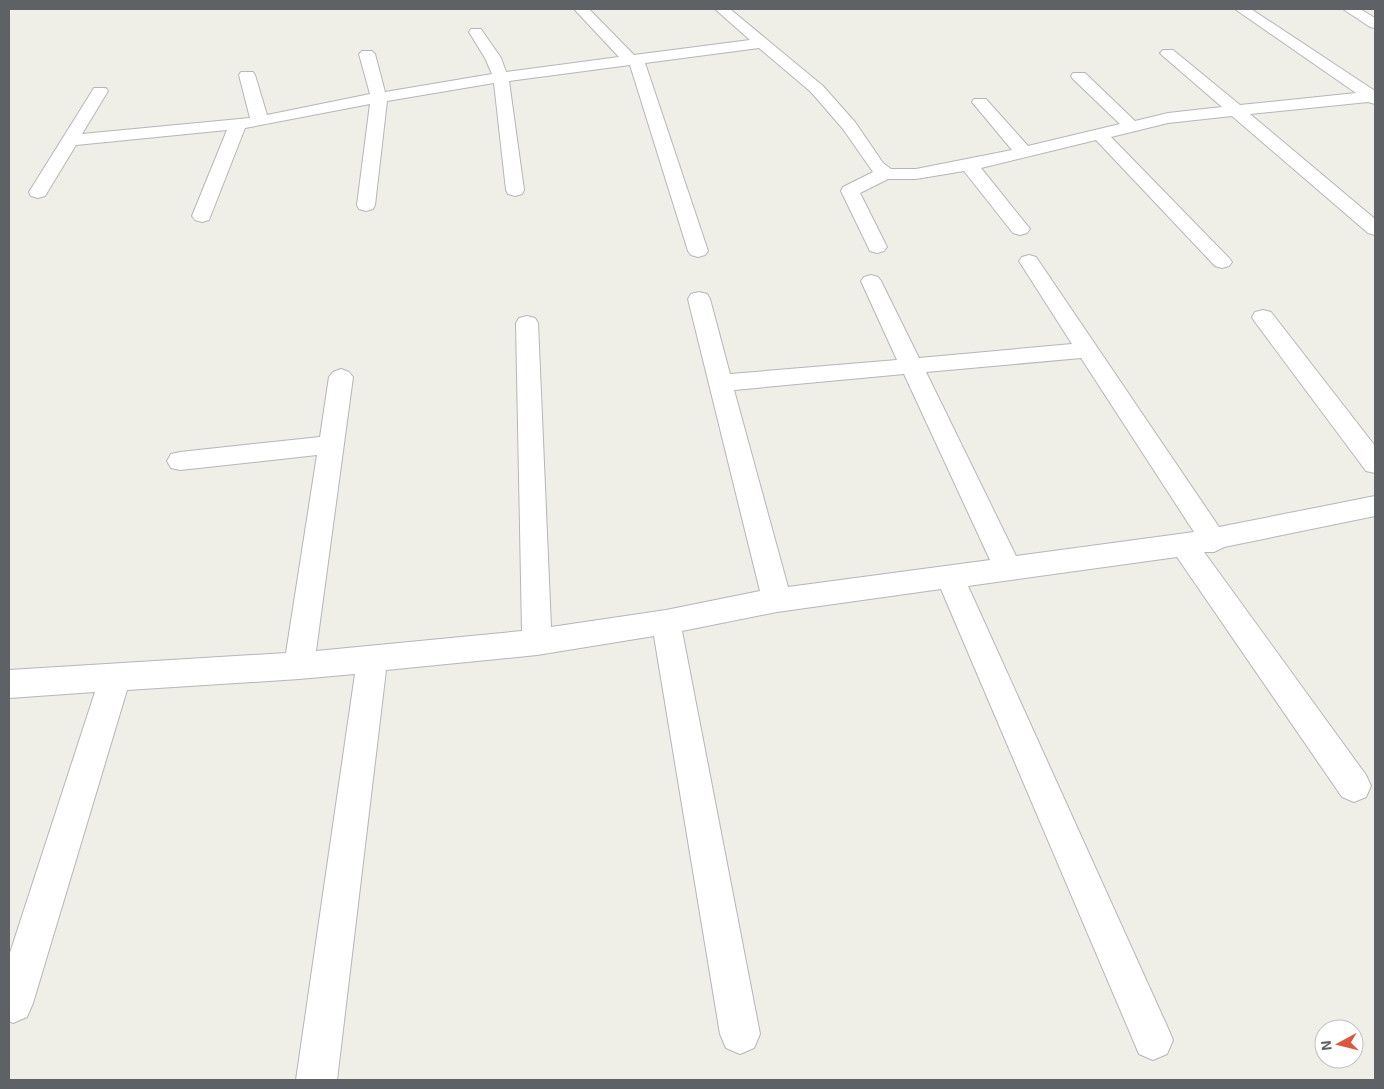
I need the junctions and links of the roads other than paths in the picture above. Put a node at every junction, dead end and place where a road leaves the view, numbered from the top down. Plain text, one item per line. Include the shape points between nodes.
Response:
1 (581, 9) edge
2 (722, 9) edge
3 (1242, 9) edge
4 (1350, 9) edge
5 (1375, 24) edge
6 (476, 32) dead end
7 (764, 43) junction
8 (1168, 53) dead end
9 (367, 54) dead end
10 (633, 59) junction
11 (247, 75) dead end
12 (1079, 76) dead end
13 (501, 78) junction
14 (100, 91) dead end
15 (1374, 97) edge
16 (379, 98) junction
17 (980, 102) dead end
18 (1236, 110) junction
19 (260, 122) junction
20 (238, 125) junction
21 (1132, 127) junction
22 (1100, 135) junction
23 (71, 140) junction
24 (1024, 153) junction
25 (969, 164) junction
26 (886, 172) junction
27 (515, 190) dead end
28 (38, 192) dead end
29 (366, 204) dead end
30 (202, 216) dead end
31 (1020, 229) dead end
32 (1375, 229) edge
33 (877, 247) dead end
34 (698, 251) dead end
35 (1029, 261) dead end
36 (1222, 262) dead end
37 (871, 281) dead end
38 (699, 299) dead end
39 (1263, 317) dead end
40 (527, 324) dead end
41 (1088, 350) junction
42 (911, 365) junction
43 (342, 377) dead end
44 (721, 383) junction
45 (330, 445) junction
46 (180, 461) dead end
47 (1375, 464) edge
48 (1375, 507) edge
49 (1214, 540) junction
50 (1184, 546) junction
51 (1008, 569) junction
52 (950, 576) junction
53 (777, 600) junction
54 (666, 622) junction
55 (538, 642) junction
56 (372, 658) junction
57 (299, 666) junction
58 (115, 678) junction
59 (9, 684) edge
60 (1354, 786) dead end
61 (13, 1003) dead end
62 (740, 1034) dead end
63 (1153, 1040) dead end
64 (317, 1080) edge

1 - 10 street
2 - 7 street
3 - 15 street
4 - 5 street
6 - 13 street via 493,58
7 - 10 street
7 - 26 street via 817,89 849,126 877,167
8 - 18 street
9 - 16 street
10 - 13 street
10 - 34 street
11 - 19 street
12 - 21 street
13 - 16 street
13 - 27 street
14 - 23 street
15 - 18 street
16 - 19 street
16 - 29 street
17 - 24 street
18 - 21 street via 1168,118
18 - 32 street
19 - 20 street
20 - 23 street
20 - 30 street
21 - 22 street
22 - 24 street
22 - 36 street
23 - 28 street
24 - 25 street
25 - 26 street via 916,174
25 - 31 street
26 - 33 street via 850,191
35 - 41 street
37 - 42 street
38 - 44 street
39 - 47 street
40 - 55 street
41 - 42 street
41 - 49 street
42 - 44 street
42 - 51 street
43 - 45 street
44 - 53 street
45 - 46 street
45 - 57 street
48 - 49 street
49 - 50 street
50 - 51 street
50 - 60 street
51 - 52 street
52 - 53 street
52 - 63 street
53 - 54 street
54 - 55 street
54 - 62 street
55 - 56 street
56 - 57 street
56 - 64 street
57 - 58 street
58 - 59 street
58 - 61 street

